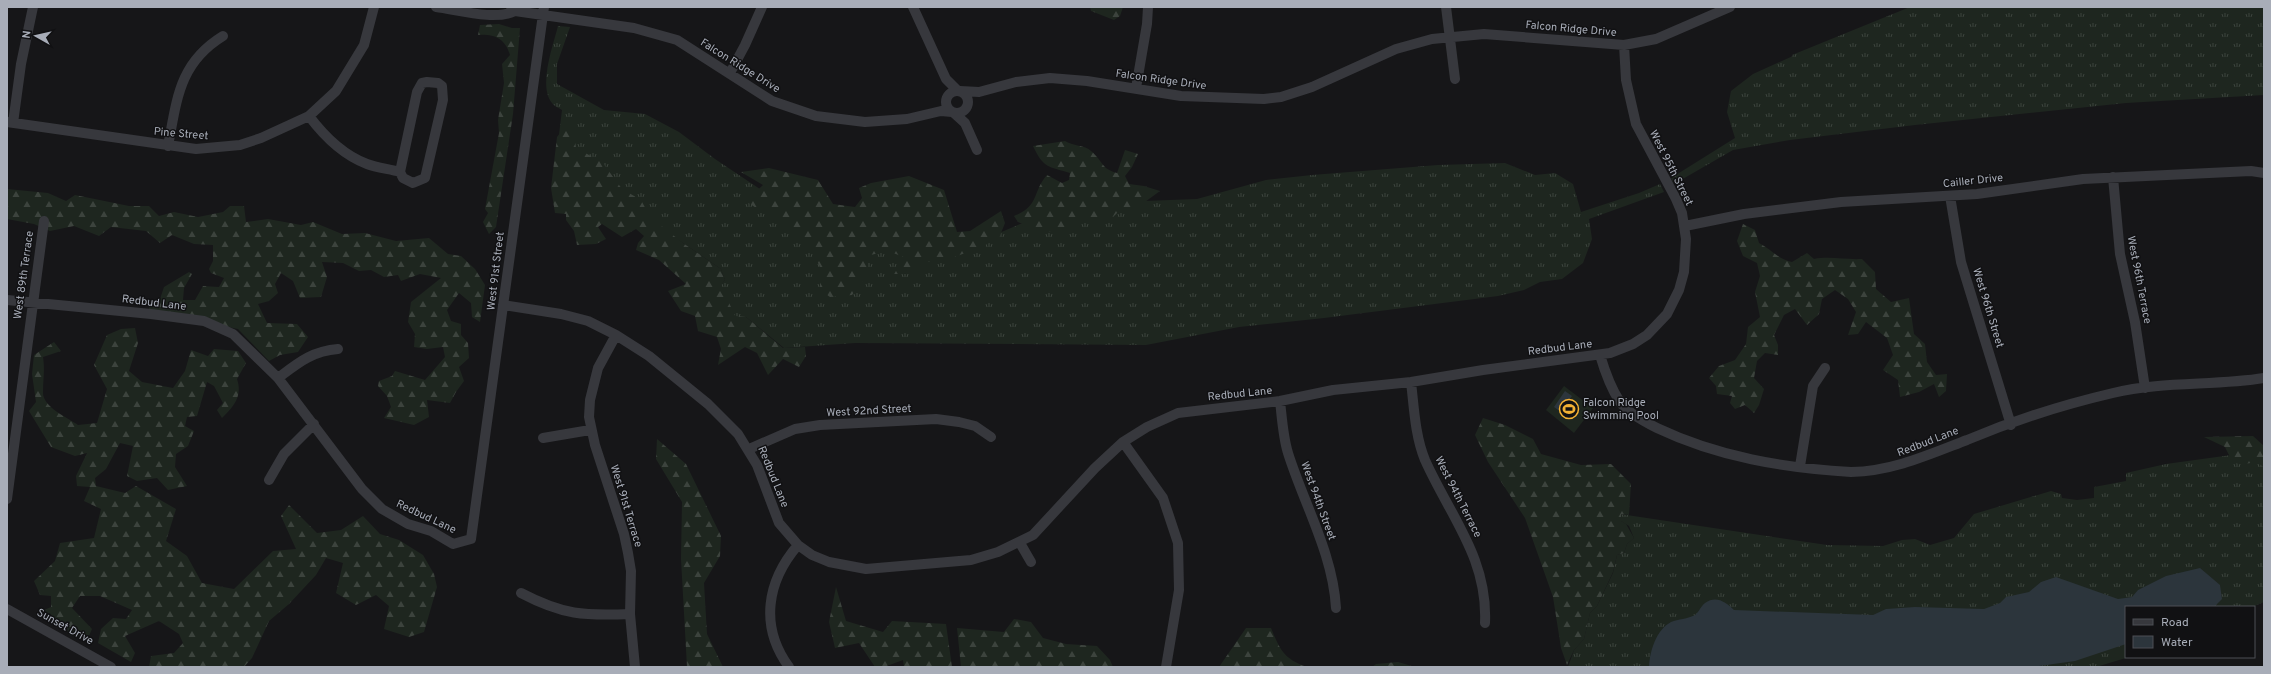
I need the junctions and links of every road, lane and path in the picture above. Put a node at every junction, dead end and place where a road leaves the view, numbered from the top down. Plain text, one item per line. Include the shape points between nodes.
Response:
1 (33, 7) edge
2 (374, 7) edge
3 (436, 7) edge
4 (762, 7) edge
5 (913, 7) edge
6 (1148, 7) edge
7 (1446, 7) edge
8 (1730, 7) edge
9 (513, 9) edge
10 (544, 11) edge
11 (223, 36) dead end
12 (1450, 36) junction
13 (1624, 45) junction
14 (730, 73) junction
15 (946, 79) junction
16 (1455, 79) dead end
17 (1136, 88) junction
18 (959, 91) junction
19 (979, 92) junction
20 (946, 98) junction
21 (966, 107) junction
22 (953, 112) junction
23 (926, 114) junction
24 (309, 116) junction
25 (10, 123) edge
26 (965, 123) junction
27 (168, 146) junction
28 (977, 150) dead end
29 (400, 172) junction
30 (2264, 173) edge
31 (2113, 177) junction
32 (1950, 196) junction
33 (44, 221) dead end
34 (1685, 226) junction
35 (7, 300) edge
36 (32, 303) junction
37 (504, 305) junction
38 (616, 335) junction
39 (338, 349) dead end
40 (1600, 355) junction
41 (1825, 368) dead end
42 (278, 378) junction
43 (2264, 378) edge
44 (1411, 382) junction
45 (2145, 388) junction
46 (1280, 401) junction
47 (314, 424) junction
48 (2011, 425) junction
49 (590, 430) junction
50 (991, 437) dead end
51 (543, 438) dead end
52 (1123, 442) junction
53 (749, 449) junction
54 (1800, 466) junction
55 (269, 480) dead end
56 (7, 499) edge
57 (471, 539) joint
58 (1020, 543) junction
59 (798, 545) junction
60 (1031, 562) dead end
61 (521, 593) dead end
62 (7, 608) edge
63 (1336, 608) dead end
64 (630, 614) junction
65 (1485, 623) dead end
66 (111, 667) edge
67 (634, 667) edge
68 (789, 667) edge
69 (1166, 667) edge

1 - 25 street
2 - 24 street, Pine Street via 364,45 356,60 336,91
3 - 9 street, Falcon Ridge Drive via 493,15 502,15
4 - 14 street
5 - 15 street
6 - 17 street
7 - 12 street
8 - 13 street, Falcon Ridge Drive via 1656,39
9 - 10 street, Falcon Ridge Drive
10 - 14 street, Falcon Ridge Drive via 634,28 677,40
10 - 37 street, West 91st Street
11 - 27 street via 209,44 186,74 179,91
12 - 13 street, Falcon Ridge Drive via 1484,34
12 - 16 street
12 - 17 street, Falcon Ridge Drive via 1396,49 1312,87 1281,97 1215,99
13 - 34 street, West 95th Street via 1626,80 1636,124 1676,199
14 - 23 street, Falcon Ridge Drive via 772,101 816,116 865,122 907,119
15 - 18 street
15 - 20 street
17 - 19 street, Falcon Ridge Drive via 1050,78 1016,82
18 - 19 street, Falcon Ridge Drive
18 - 20 street via 949,93
18 - 21 street via 966,95
19 - 21 street
20 - 22 street via 947,107
20 - 23 street, Falcon Ridge Drive
21 - 22 street via 959,113
21 - 26 street
22 - 23 street, Falcon Ridge Drive
22 - 26 street
24 - 27 street, Pine Street via 240,145 196,149
24 - 29 street via 328,139 353,158 368,165
25 - 27 street, Pine Street
26 - 28 street
29 - 29 street via 403,178 413,183 425,178 443,100 444,91 438,83 427,82 419,87
30 - 31 street, Cailler Drive
31 - 32 street, Cailler Drive
31 - 45 street, West 96th Terrace via 2120,254 2135,322
32 - 34 street, Cailler Drive via 1841,202 1744,214
32 - 48 street, West 96th Street via 1961,262
33 - 36 street, West 89th Terrace
34 - 40 street, West 95th Street via 1684,272 1680,290 1667,314 1647,335 1633,344 1610,354
35 - 36 street, Redbud Lane
36 - 42 street, Redbud Lane via 151,314 204,322 233,334
36 - 56 street, West 89th Terrace
37 - 38 street, Redbud Lane via 588,321
37 - 57 street, West 91st Street
38 - 49 street, West 91st Terrace via 604,353 595,379 590,400
38 - 53 street, Redbud Lane via 649,356 708,404
39 - 42 street via 322,350 300,361
40 - 44 street, Redbud Lane
40 - 54 street, Redbud Lane via 1607,380 1621,403 1648,423 1728,455
41 - 54 street via 1813,386
42 - 47 street, Redbud Lane
43 - 45 street, Redbud Lane
44 - 46 street, Redbud Lane via 1333,390
44 - 65 street, West 94th Terrace via 1419,440 1425,459 1468,540 1478,566 1486,605
45 - 48 street, Redbud Lane via 2115,392
46 - 52 street, Redbud Lane via 1178,413
46 - 63 street, West 94th Street via 1287,452 1330,567
47 - 55 street via 284,454
47 - 57 street, Redbud Lane via 362,489 382,509 453,544
48 - 54 street, Redbud Lane via 1901,465 1851,472
49 - 51 street
49 - 64 street, West 91st Terrace via 627,547 631,571
50 - 53 street, West 92nd Street via 975,426 936,420 828,424 795,429
52 - 58 street, Redbud Lane via 1095,468 1041,527
52 - 69 street via 1163,498 1178,543 1179,590
53 - 59 street, Redbud Lane via 779,523
58 - 59 street, Redbud Lane via 971,560 866,569 829,562
58 - 60 street
59 - 68 street via 782,565 771,596 772,629 783,659
61 - 64 street via 561,611 582,615
62 - 66 street, Sunset Drive
64 - 67 street, West 91st Terrace

